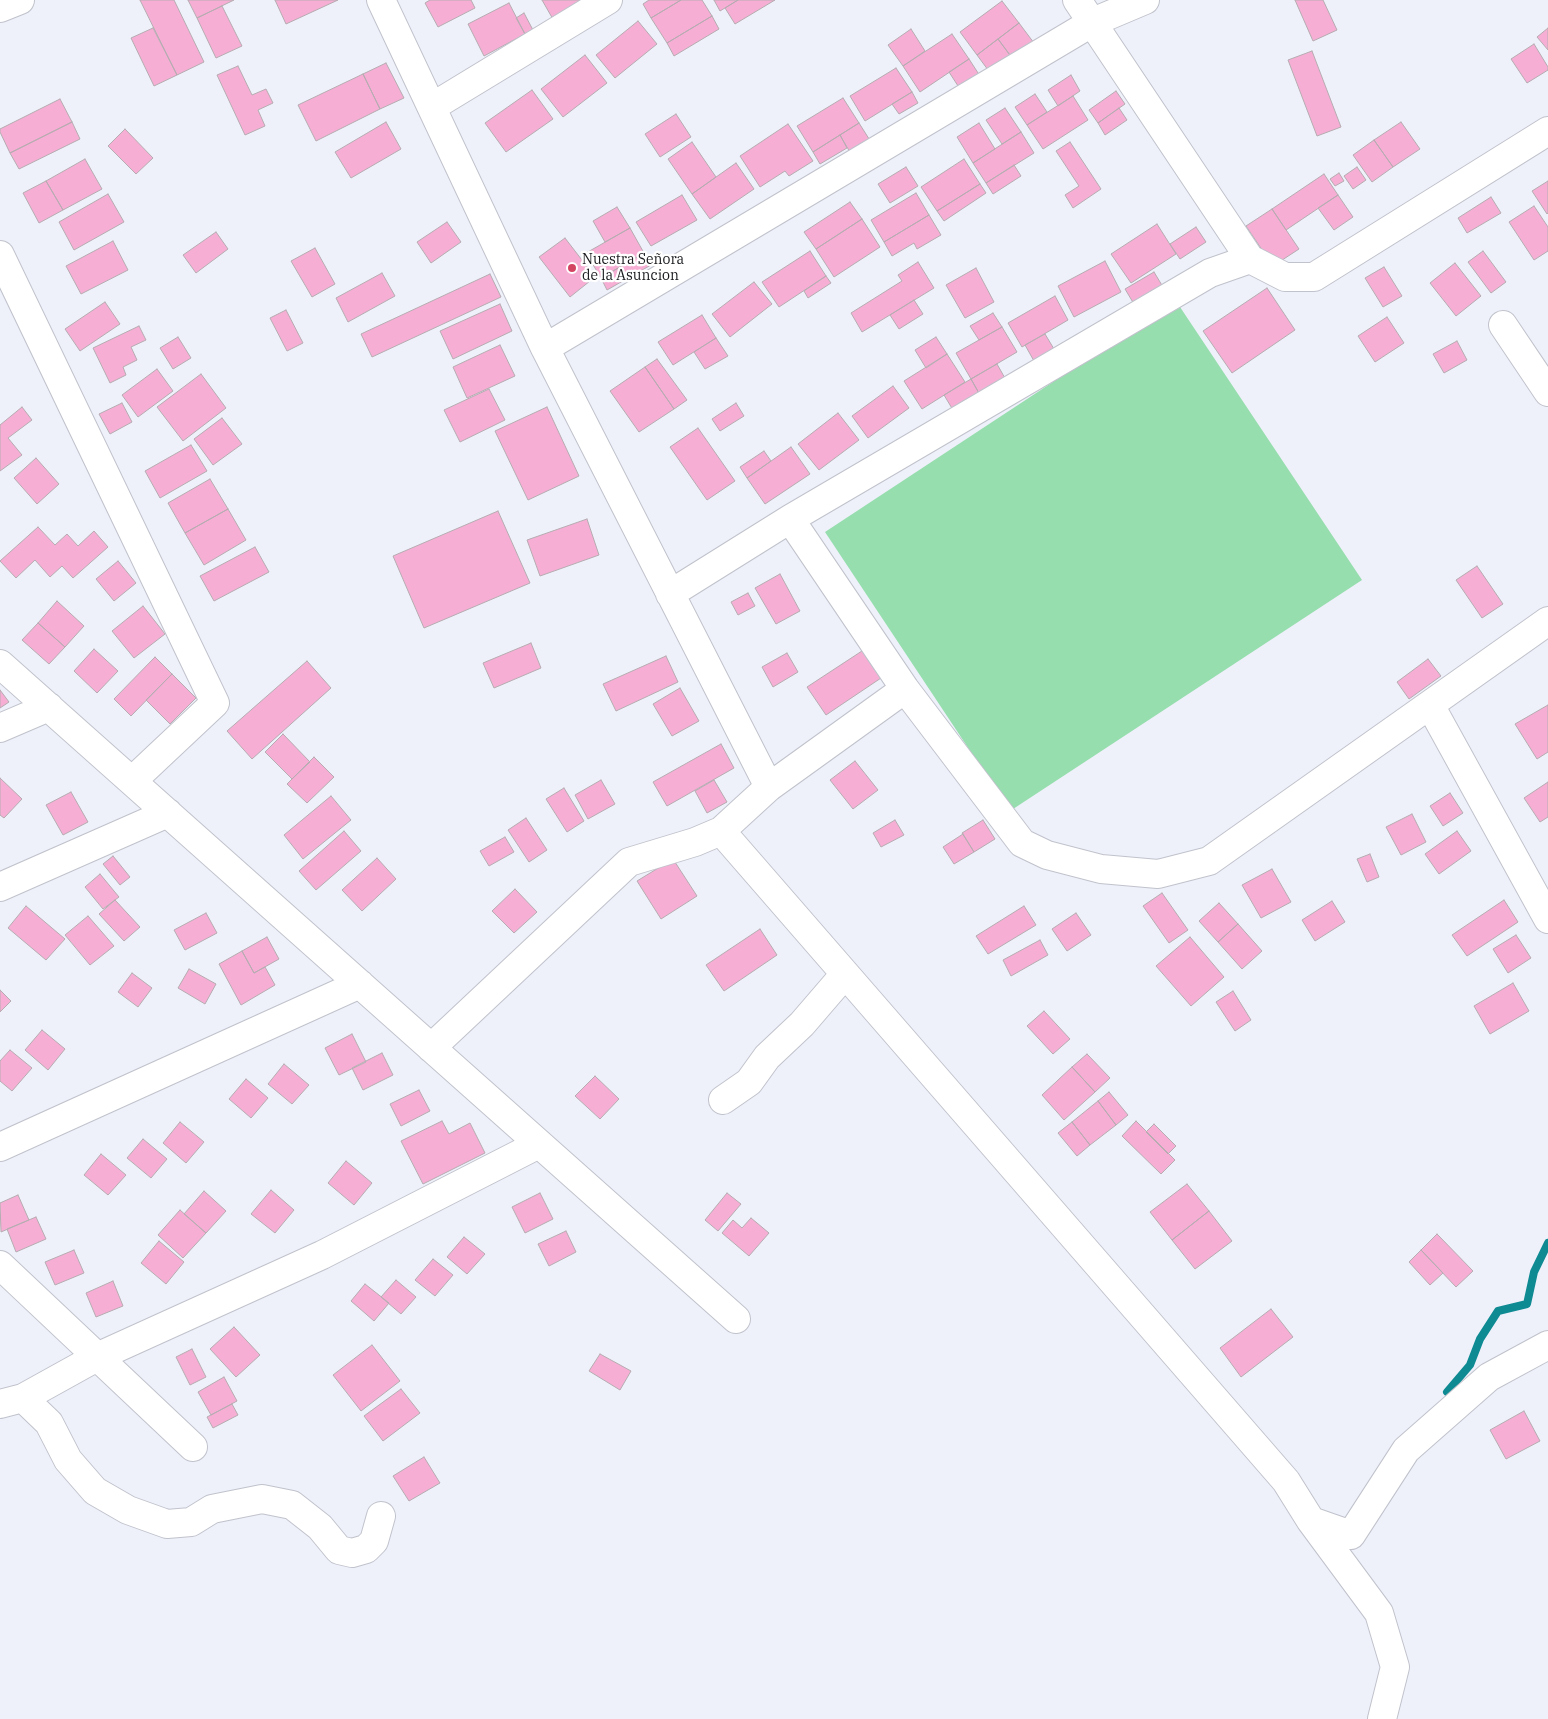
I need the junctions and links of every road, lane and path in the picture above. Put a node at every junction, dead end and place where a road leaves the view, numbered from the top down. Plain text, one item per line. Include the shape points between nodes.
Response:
1 (20, 0) edge
2 (381, 0) edge
3 (608, 0) edge
4 (1077, 0) edge
5 (1144, 0) edge
6 (0, 8) edge
7 (1093, 22) junction
8 (432, 107) junction
9 (1548, 131) edge
10 (0, 254) edge
11 (1250, 259) junction
12 (1503, 325) dead end
13 (545, 348) junction
14 (1548, 392) edge
15 (790, 519) junction
16 (670, 594) junction
17 (1548, 621) edge
18 (0, 664) edge
19 (905, 689) junction
20 (1430, 705) junction
21 (49, 707) junction
22 (0, 728) edge
23 (132, 781) junction
24 (769, 787) junction
25 (168, 813) junction
26 (721, 831) junction
27 (0, 887) edge
28 (1548, 919) edge
29 (845, 974) junction
30 (360, 984) junction
31 (432, 1048) junction
32 (723, 1100) dead end
33 (539, 1144) junction
34 (0, 1147) edge
35 (0, 1266) edge
36 (736, 1319) dead end
37 (1548, 1345) edge
38 (97, 1357) junction
39 (12, 1401) edge
40 (193, 1447) dead end
41 (381, 1516) dead end
42 (1311, 1521) junction
43 (1382, 1719) edge

1 - 6 street
2 - 8 street
3 - 8 street
4 - 7 street
5 - 7 street
7 - 11 street
7 - 13 street
8 - 13 street
9 - 11 street via 1314,277 1285,278
10 - 23 street via 215,703
11 - 15 street via 1210,273
12 - 14 street
13 - 16 street
15 - 16 street
15 - 19 street
16 - 24 street
17 - 20 street
18 - 21 street
19 - 20 street via 1022,843 1047,855 1101,869 1158,874 1209,861
19 - 24 street
20 - 28 street
21 - 22 street
21 - 23 street
23 - 25 street
24 - 26 street
25 - 27 street
25 - 30 street
26 - 29 street
26 - 31 street via 629,862
29 - 32 street via 802,1024 767,1056 749,1082
29 - 42 street via 1286,1481
30 - 31 street
30 - 34 street
31 - 33 street
33 - 36 street
33 - 38 street via 322,1255
35 - 38 street
37 - 42 street via 1489,1377 1406,1450 1351,1535
38 - 39 street
38 - 40 street
39 - 41 street via 49,1423 68,1460 94,1491 128,1510 167,1524 191,1522 212,1509 262,1499 292,1505 320,1527 339,1550 352,1553 366,1549 374,1541
42 - 43 street via 1379,1614 1395,1667

